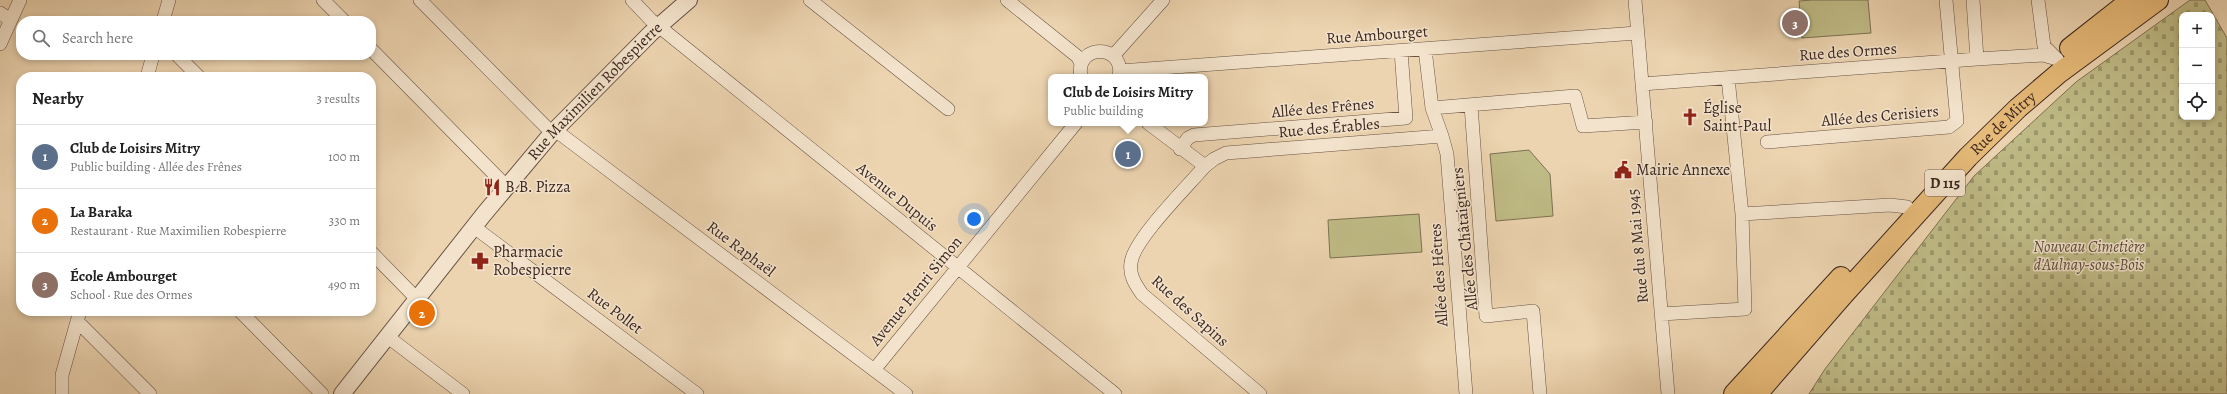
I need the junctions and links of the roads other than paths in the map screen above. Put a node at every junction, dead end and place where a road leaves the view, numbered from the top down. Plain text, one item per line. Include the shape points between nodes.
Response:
1 (20, 0) edge
2 (169, 0) edge
3 (323, 0) edge
4 (420, 0) edge
5 (632, 0) edge
6 (689, 0) edge
7 (810, 0) edge
8 (1007, 0) edge
9 (1163, 0) edge
10 (1635, 0) edge
11 (1946, 0) edge
12 (1973, 0) edge
13 (2038, 0) edge
14 (2131, 0) edge
15 (2158, 0) edge
16 (164, 16) edge
17 (339, 16) edge
18 (5, 17) edge
19 (659, 26) junction
20 (1637, 33) junction
21 (0, 44) edge
22 (1425, 49) junction
23 (1401, 51) junction
24 (376, 54) edge
25 (1113, 56) junction
26 (1977, 59) junction
27 (2057, 59) junction
28 (152, 60) edge
29 (181, 60) edge
30 (1951, 61) junction
31 (1081, 71) edge
32 (148, 72) edge
33 (194, 72) edge
34 (1120, 74) edge
35 (1728, 78) junction
36 (1642, 84) junction
37 (1471, 105) junction
38 (1432, 108) junction
39 (948, 109) dead end
40 (1646, 122) junction
41 (1074, 126) edge
42 (1152, 126) edge
43 (554, 132) junction
44 (1442, 136) junction
45 (1767, 142) dead end
46 (1180, 149) junction
47 (1205, 166) junction
48 (508, 187) junction
49 (1907, 207) junction
50 (1742, 214) junction
51 (474, 227) junction
52 (376, 257) edge
53 (958, 268) junction
54 (417, 299) junction
55 (1661, 314) junction
56 (79, 316) edge
57 (245, 316) edge
58 (388, 337) junction
59 (874, 370) junction
60 (62, 394) edge
61 (150, 394) edge
62 (322, 394) edge
63 (342, 394) edge
64 (463, 394) edge
65 (697, 394) edge
66 (906, 394) edge
67 (1115, 394) edge
68 (1260, 394) edge
69 (1462, 394) edge
70 (1540, 394) edge
71 (1668, 394) edge
72 (1734, 394) edge
73 (1756, 394) edge

1 - 18 street
2 - 16 street
3 - 17 street
4 - 43 street, Rue Raphaël
5 - 19 street, Avenue Dupuis
6 - 19 street, Rue Maximilien Robespierre
7 - 39 street
8 - 31 street via 1078,57
9 - 25 street
10 - 20 street, Rue du 8 Mai 1945
11 - 30 street
12 - 26 street
13 - 27 street via 2044,46
14 - 27 main road, Rue de Mitry / D 115
15 - 73 main road, Rue de Mitry / D 115 via 2059,73 1985,140
18 - 21 street
19 - 43 street, Rue Maximilien Robespierre
19 - 53 street, Avenue Dupuis
20 - 22 street, Rue Ambourget
20 - 36 street, Rue du 8 Mai 1945
22 - 23 street, Rue Ambourget
22 - 38 street
23 - 34 street, Rue Ambourget
23 - 46 street, Allée des Frênes via 1406,118 1194,135 1188,138
24 - 48 street
25 - 31 street via 1101,51 1095,52 1084,59
25 - 34 street via 1117,60
26 - 27 street, Rue des Ormes via 2043,55
26 - 30 street, Rue des Ormes
27 - 49 main road, Rue de Mitry / D 115 via 1966,143
28 - 32 street
29 - 33 street
30 - 35 street, Rue des Ormes
30 - 45 street, Allée des Cerisiers via 1957,121 1949,127
35 - 36 street, Rue des Ormes
35 - 50 street
36 - 40 street, Rue du 8 Mai 1945
37 - 38 street
37 - 40 street via 1575,96 1583,126
37 - 70 street, Allée des Châtaigniers via 1486,316 1533,311
38 - 44 street
40 - 55 street, Rue du 8 Mai 1945
41 - 53 street, Avenue Henri Simon
42 - 46 street
43 - 48 street, Rue Maximilien Robespierre
43 - 59 street, Rue Raphaël
44 - 47 street, Rue des Érables via 1226,153
44 - 69 street, Allée des Hêtres via 1447,154
46 - 47 street
47 - 68 street, Rue des Sapins via 1136,246 1130,264 1132,276 1142,294
48 - 51 street, Rue Maximilien Robespierre
49 - 50 street via 1890,204
49 - 72 main road, Rue de Mitry / D 115
50 - 55 street via 1745,309
51 - 54 street, Rue Maximilien Robespierre
51 - 65 street, Rue Pollet
52 - 54 street
53 - 59 street, Avenue Henri Simon
53 - 67 street, Avenue Dupuis
54 - 58 street, Rue Maximilien Robespierre
55 - 71 street, Rue du 8 Mai 1945
56 - 60 street via 62,375
56 - 61 street
57 - 62 street
58 - 63 street, Rue Maximilien Robespierre
58 - 64 street
59 - 66 street, Rue Raphaël

